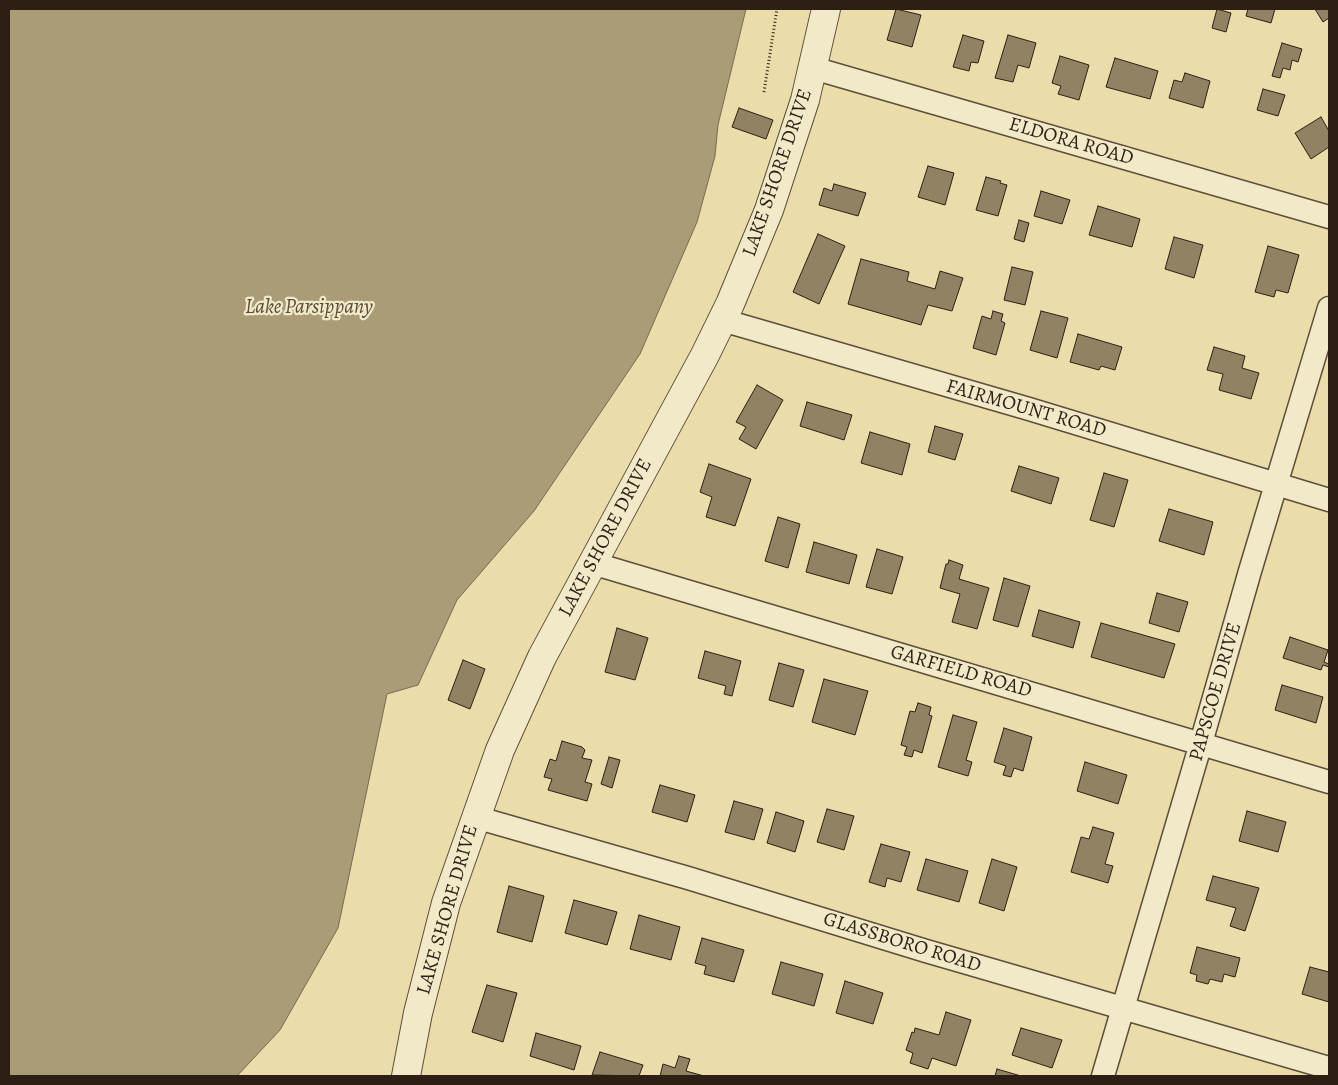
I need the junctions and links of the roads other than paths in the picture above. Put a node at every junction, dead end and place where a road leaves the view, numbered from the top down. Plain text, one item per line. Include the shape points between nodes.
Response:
1 (826, 9) edge
2 (813, 68) junction
3 (1329, 217) edge
4 (1329, 308) edge
5 (722, 320) junction
6 (1277, 483) junction
7 (1329, 500) edge
8 (592, 562) junction
9 (1202, 743) junction
10 (1329, 782) edge
11 (475, 817) junction
12 (1123, 1009) junction
13 (1329, 1068) edge
14 (408, 1076) edge
15 (1103, 1076) edge

1 - 2 street, LAKE SHORE DRIVE
2 - 3 street, ELDORA ROAD
2 - 5 street, LAKE SHORE DRIVE via 769,210
4 - 6 street, PAPSCOE DRIVE
5 - 6 street, FAIRMOUNT ROAD
5 - 8 street, LAKE SHORE DRIVE
6 - 7 street, FAIRMOUNT ROAD
6 - 9 street, PAPSCOE DRIVE
8 - 9 street, GARFIELD ROAD
8 - 11 street, LAKE SHORE DRIVE via 542,657 500,750
9 - 10 street, GARFIELD ROAD
9 - 12 street, PAPSCOE DRIVE
11 - 12 street, GLASSBORO ROAD
11 - 14 street, LAKE SHORE DRIVE via 446,902 418,1013
12 - 13 street, GLASSBORO ROAD
12 - 15 street, PAPSCOE DRIVE

